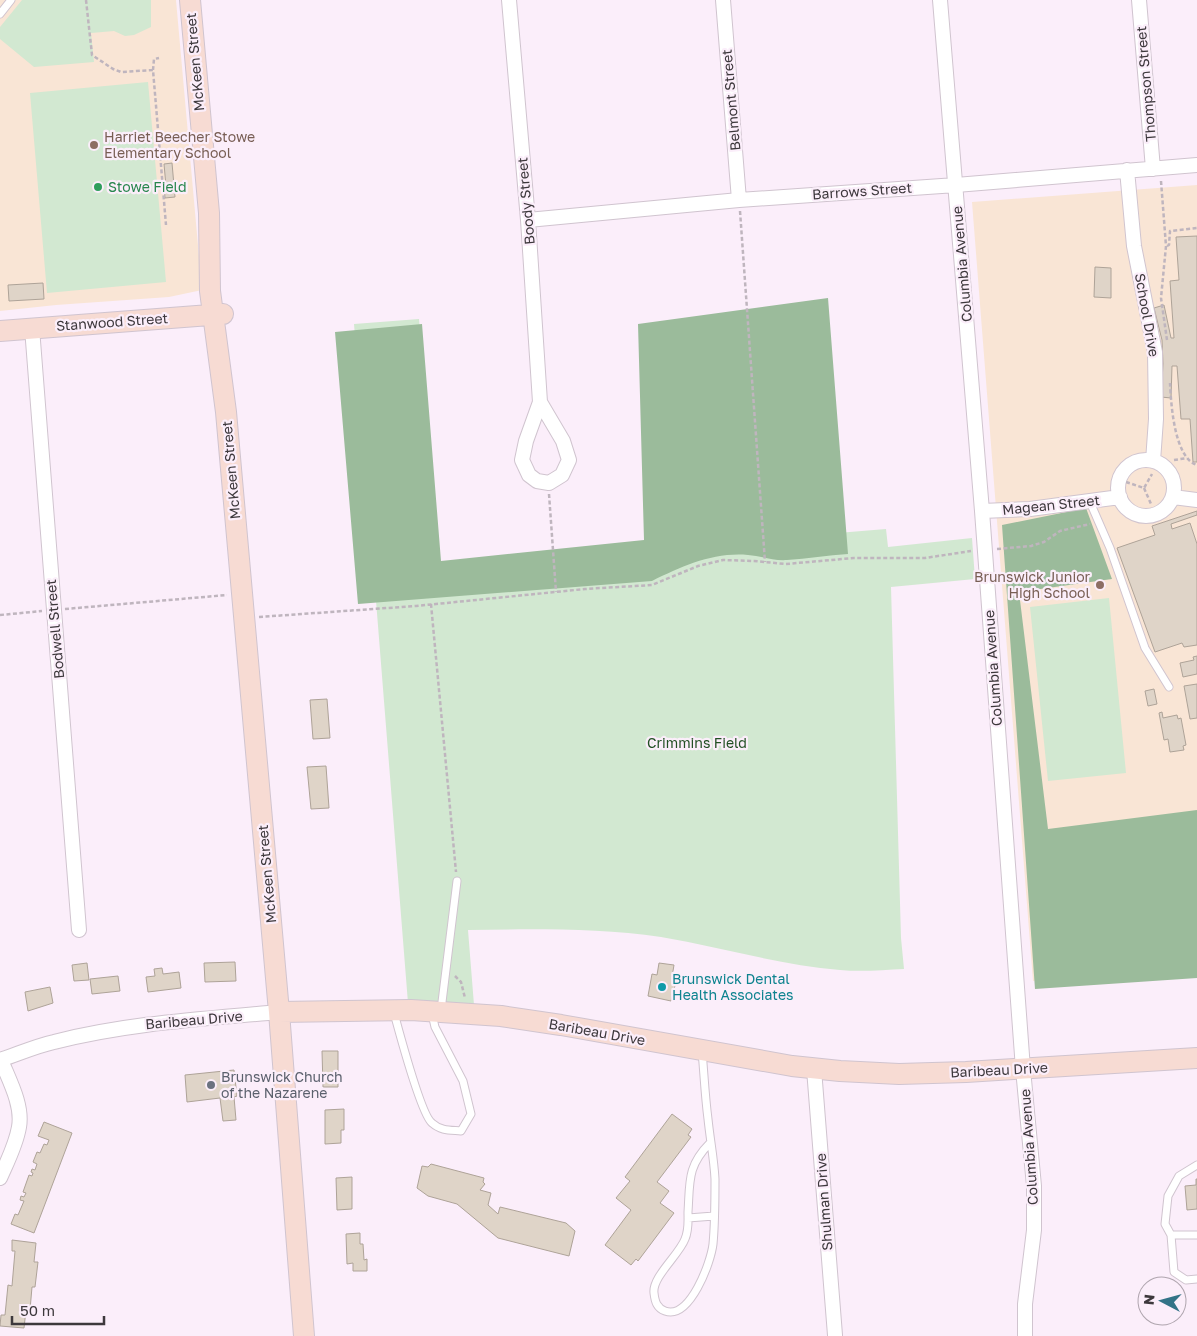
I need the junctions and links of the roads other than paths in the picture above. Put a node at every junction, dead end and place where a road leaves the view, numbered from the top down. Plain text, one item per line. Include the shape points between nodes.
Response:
1 (11, 0) edge
2 (190, 0) edge
3 (509, 0) edge
4 (723, 0) edge
5 (940, 0) edge
6 (1139, 0) edge
7 (0, 14) edge
8 (1197, 165) edge
9 (1153, 168) junction
10 (1127, 170) junction
11 (956, 185) junction
12 (739, 200) junction
13 (528, 220) junction
14 (218, 314) junction
15 (32, 328) junction
16 (0, 331) edge
17 (540, 402) junction
18 (1155, 464) junction
19 (1120, 497) junction
20 (1173, 497) junction
21 (1197, 500) edge
22 (1090, 502) junction
23 (982, 511) junction
24 (1169, 687) dead end
25 (457, 880) road end
26 (79, 930) dead end
27 (393, 1010) junction
28 (436, 1011) junction
29 (279, 1012) junction
30 (702, 1050) junction
31 (1197, 1058) edge
32 (1, 1060) edge
33 (814, 1069) junction
34 (1023, 1069) junction
35 (710, 1143) junction
36 (1197, 1165) edge
37 (0, 1178) edge
38 (714, 1216) junction
39 (688, 1218) junction
40 (1171, 1235) junction
41 (1197, 1235) edge
42 (1197, 1279) edge
43 (835, 1335) edge
44 (304, 1336) edge
45 (1025, 1336) edge

1 - 7 lane
2 - 14 street, McKeen Street via 209,213 221,290
3 - 13 street, Boody Street
4 - 12 street, Belmont Street
5 - 11 street, Columbia Avenue
6 - 9 street, Thompson Street
8 - 9 street, Barrows Street
9 - 10 street, Barrows Street
10 - 11 street, Barrows Street
10 - 18 street, School Drive via 1134,246 1155,353
11 - 12 street, Barrows Street
11 - 23 street, Columbia Avenue
12 - 13 street, Barrows Street
13 - 17 street, Boody Street
14 - 15 street, Stanwood Street
14 - 29 street, McKeen Street
15 - 16 street, Stanwood Street
15 - 26 street, Bodwell Street
17 - 17 street, Boody Street via 522,460 529,475 537,481 549,483 562,475 569,460 563,441
18 - 19 street, Magean Street via 1141,461 1126,469 1119,485
18 - 20 street via 1163,466 1172,476
19 - 20 street, Magean Street via 1132,513 1147,516 1161,513
19 - 22 street, Magean Street
20 - 21 street
22 - 23 street, Magean Street
22 - 24 lane via 1145,648
23 - 34 street, Columbia Avenue
25 - 28 lane via 447,966
27 - 28 street, Baribeau Drive
27 - 28 lane via 418,1094 430,1122 444,1130 461,1130 471,1114 462,1081 435,1026
27 - 29 street, Baribeau Drive
28 - 30 street, Baribeau Drive via 561,1024
29 - 32 street, Baribeau Drive via 111,1030 53,1042
29 - 44 street, McKeen Street
30 - 33 street, Baribeau Drive
30 - 35 lane
31 - 34 street, Baribeau Drive
32 - 37 street via 16,1102 20,1125
33 - 34 street, Baribeau Drive via 899,1074
33 - 43 street, Shulman Drive
34 - 45 street, Columbia Avenue via 1034,1186
35 - 38 lane via 715,1179
35 - 39 lane via 693,1165
36 - 40 lane via 1179,1176 1168,1196 1165,1224
38 - 39 lane
38 - 39 lane via 713,1245 704,1276 687,1304 678,1312 672,1312 658,1307 653,1286 685,1240
40 - 41 lane
40 - 42 lane via 1174,1272 1186,1280

